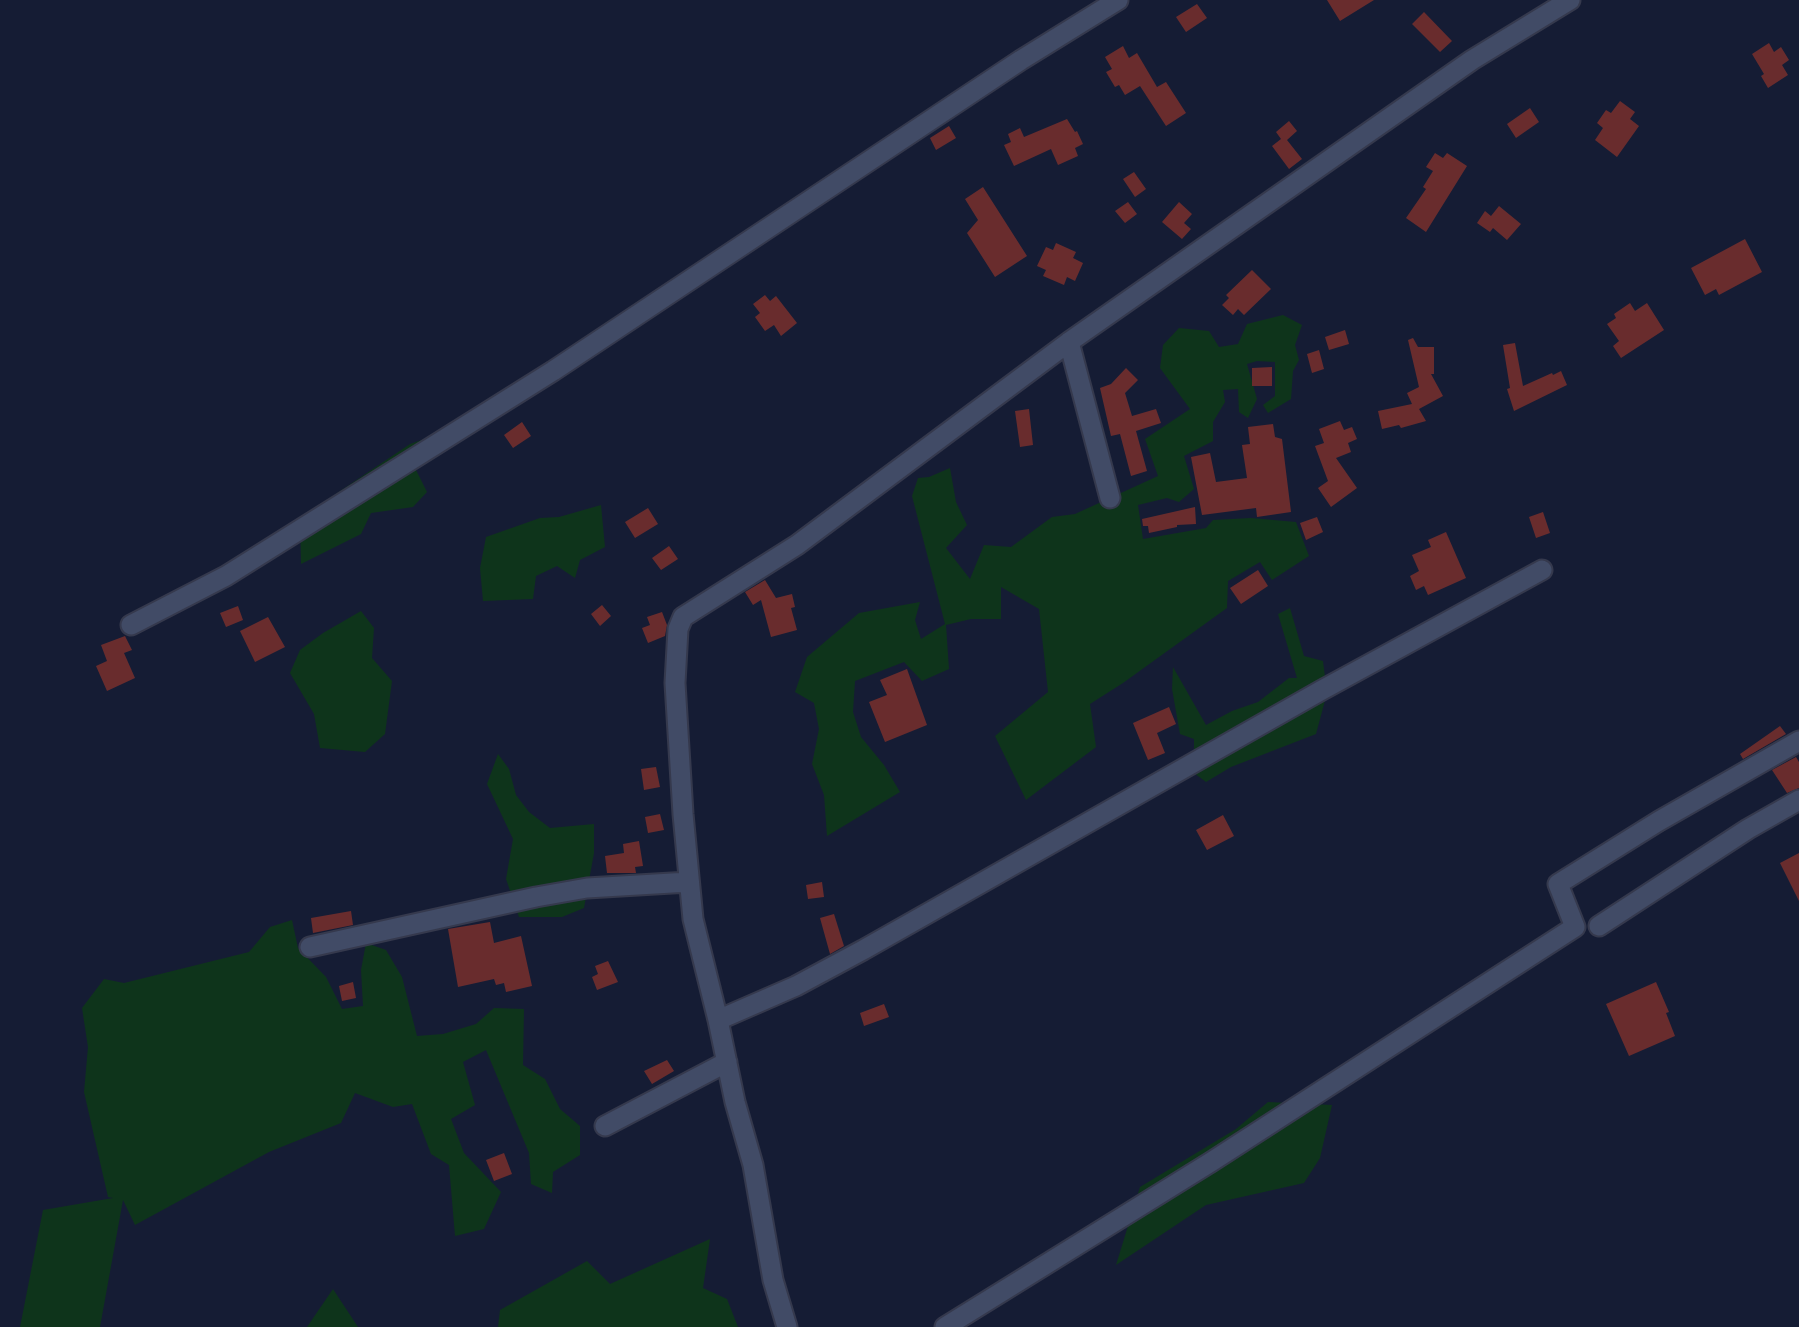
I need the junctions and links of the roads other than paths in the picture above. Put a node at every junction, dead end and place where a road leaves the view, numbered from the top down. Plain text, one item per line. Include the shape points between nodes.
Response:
1 (1118, 0) edge
2 (1570, 0) edge
3 (1069, 342) junction
4 (1110, 498) dead end
5 (1542, 570) dead end
6 (131, 625) dead end
7 (1799, 741) edge
8 (1799, 800) edge
9 (690, 882) junction
10 (1599, 926) dead end
11 (310, 947) dead end
12 (718, 1020) junction
13 (726, 1062) junction
14 (605, 1126) dead end
15 (787, 1327) edge
16 (945, 1327) edge

1 - 6 street via 553,371 226,576
2 - 3 street via 1472,60
3 - 4 street
3 - 9 street via 797,545 683,617 678,629 675,683
5 - 12 street via 863,950
7 - 16 street via 1558,884 1576,927
8 - 10 street
9 - 11 street via 587,888
9 - 12 street via 693,919
12 - 13 street
13 - 14 street
13 - 15 street

